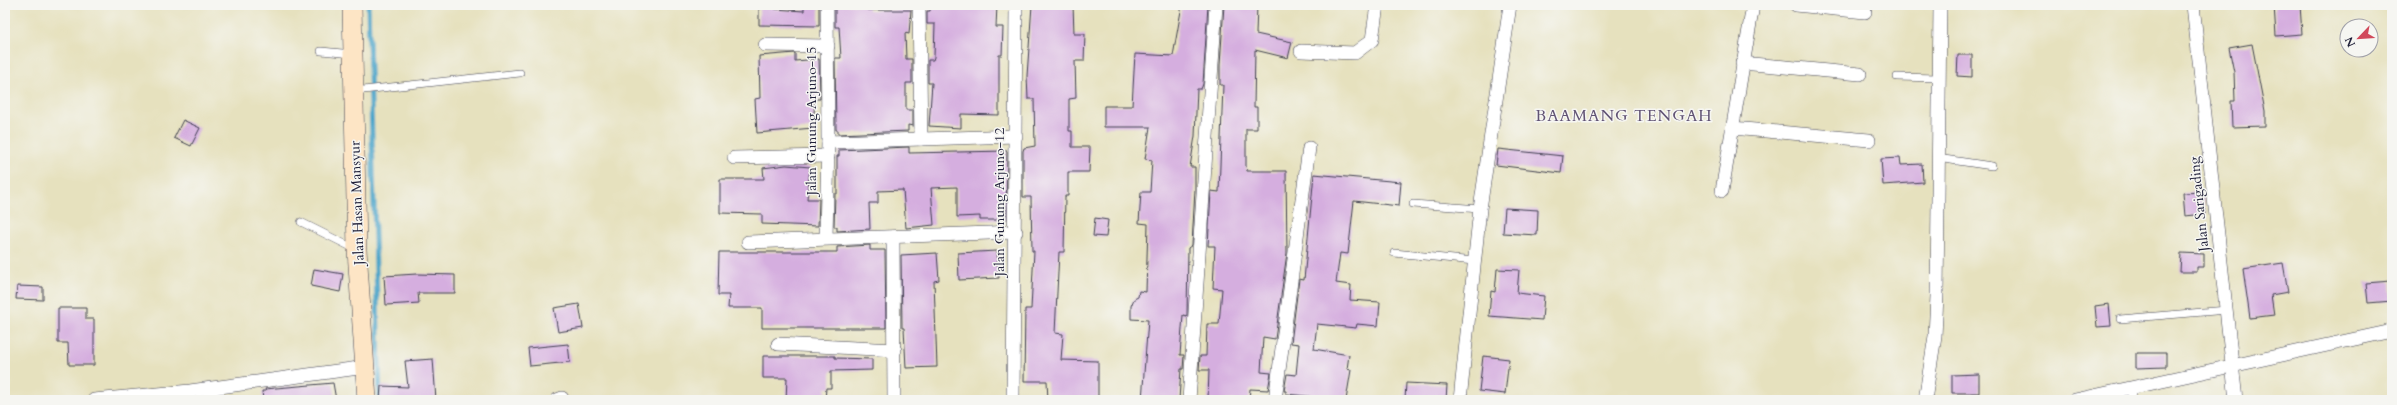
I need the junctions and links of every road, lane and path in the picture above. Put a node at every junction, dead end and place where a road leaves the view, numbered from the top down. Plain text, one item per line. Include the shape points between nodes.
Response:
1 (352, 5) edge
2 (827, 5) edge
3 (919, 5) edge
4 (1016, 5) edge
5 (1216, 5) edge
6 (1377, 5) edge
7 (1510, 5) edge
8 (1753, 5) edge
9 (1796, 5) edge
10 (1940, 5) edge
11 (2193, 5) edge
12 (1865, 12) dead end
13 (765, 45) dead end
14 (828, 46) junction
15 (321, 51) dead end
16 (1301, 51) dead end
17 (353, 54) junction
18 (1742, 63) junction
19 (520, 73) dead end
20 (1860, 74) dead end
21 (1897, 77) dead end
22 (1938, 78) junction
23 (353, 91) junction
24 (1732, 128) junction
25 (1016, 136) junction
26 (921, 138) junction
27 (1869, 140) dead end
28 (828, 142) junction
29 (1309, 148) dead end
30 (828, 156) junction
31 (734, 158) dead end
32 (1937, 158) junction
33 (1992, 166) dead end
34 (1722, 191) dead end
35 (1413, 204) dead end
36 (1480, 209) junction
37 (301, 222) dead end
38 (1016, 232) junction
39 (893, 237) junction
40 (826, 238) junction
41 (748, 242) dead end
42 (357, 250) junction
43 (1394, 253) dead end
44 (1474, 261) junction
45 (2227, 310) junction
46 (2120, 319) dead end
47 (2392, 331) edge
48 (778, 344) dead end
49 (895, 350) junction
50 (2233, 366) junction
51 (366, 367) junction
52 (2131, 394) edge
53 (190, 395) edge
54 (94, 400) edge
55 (368, 400) edge
56 (894, 400) edge
57 (1013, 400) edge
58 (1188, 400) edge
59 (1276, 400) edge
60 (1460, 400) edge
61 (1925, 400) edge
62 (2074, 400) edge
63 (2236, 400) edge

1 - 17 street, Jalan Hasan Mansyur
2 - 14 street, Jalan Gunung Arjuno-15
3 - 26 street
4 - 25 street, Jalan Gunung Arjuno-12
5 - 58 street
6 - 16 street via 1372,40 1355,53
7 - 36 street
8 - 18 street
9 - 12 street
10 - 22 street
11 - 45 street, Jalan Sarigading
13 - 14 street
14 - 28 street, Jalan Gunung Arjuno-15
15 - 17 lane
17 - 23 street, Jalan Hasan Mansyur
18 - 20 street
18 - 24 street
19 - 23 lane
21 - 22 lane
22 - 32 street
23 - 42 street, Jalan Hasan Mansyur
24 - 27 street
24 - 34 street
25 - 26 street
25 - 38 street, Jalan Gunung Arjuno-12
26 - 28 street
28 - 30 street, Jalan Gunung Arjuno-15
29 - 59 street
30 - 31 street
30 - 40 street, Jalan Gunung Arjuno-15
32 - 33 lane
32 - 61 street via 1937,296 1935,336
35 - 36 lane
36 - 44 street
37 - 42 lane
38 - 39 street
38 - 57 street, Jalan Gunung Arjuno-12
39 - 40 street
39 - 49 street
40 - 41 street
42 - 51 street, Jalan Hasan Mansyur
43 - 44 lane
44 - 60 street
45 - 46 lane
45 - 50 street, Jalan Sarigading
47 - 50 street
48 - 49 street
49 - 56 street
50 - 52 street
50 - 63 street, Jalan Sarigading
51 - 53 street
51 - 55 street, Jalan Hasan Mansyur
52 - 62 street
53 - 54 street

